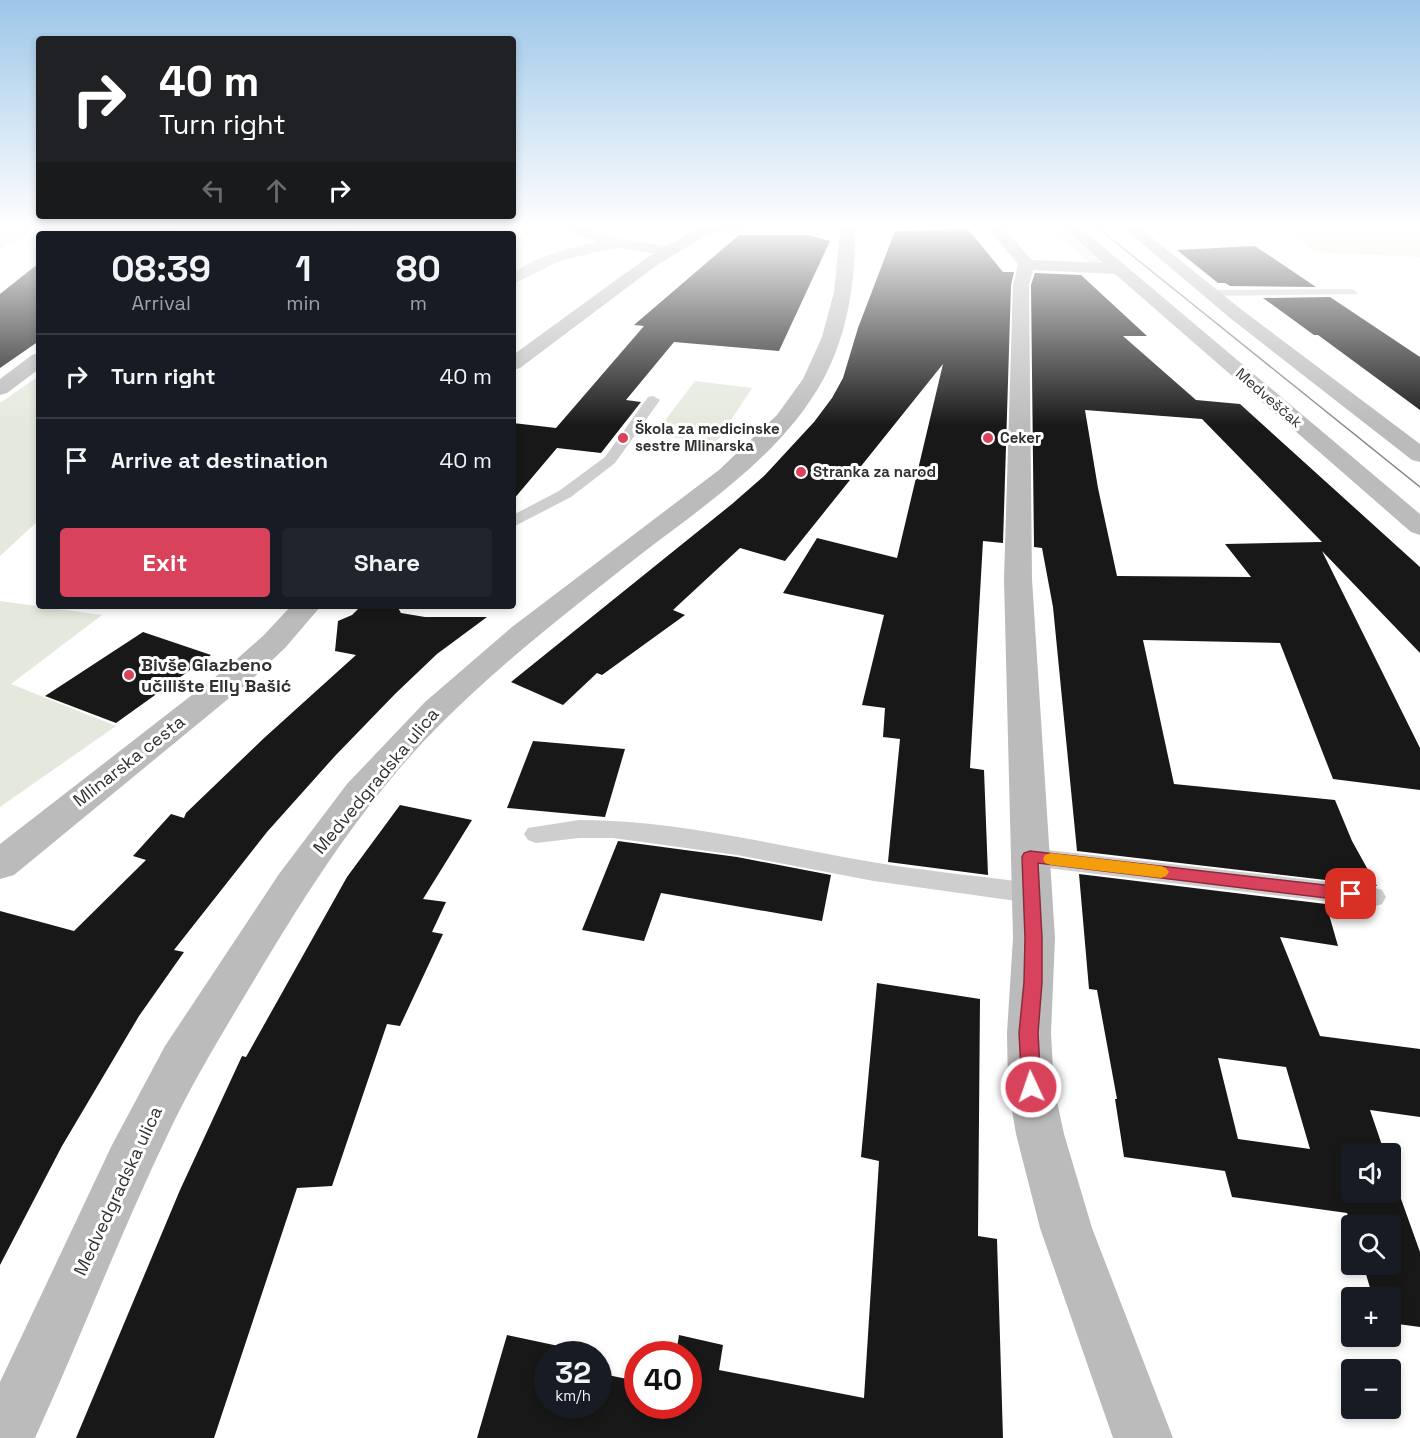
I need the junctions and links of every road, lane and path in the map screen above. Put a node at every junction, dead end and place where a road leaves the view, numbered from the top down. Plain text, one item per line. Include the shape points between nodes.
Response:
1 (610, 291) edge
2 (843, 291) edge
3 (1021, 291) edge
4 (1144, 291) edge
5 (1352, 292) dead end
6 (1210, 293) joint
7 (36, 361) edge
8 (516, 362) edge
9 (0, 389) edge
10 (653, 400) dead end
11 (1420, 455) edge
12 (516, 520) edge
13 (1420, 527) edge
14 (305, 609) edge
15 (536, 834) dead end
16 (1030, 857) junction
17 (0, 865) edge
18 (1032, 893) junction
19 (1373, 897) dead end
20 (4, 1438) edge
21 (1143, 1438) edge

1 - 8 street
2 - 20 street, Medvedgradska ulica via 824,354 802,397 778,426 736,469 522,632 457,687 407,739 303,868 175,1072
3 - 16 street via 1018,579
4 - 13 street, Medveščak
5 - 6 lane
6 - 11 street
7 - 9 street
10 - 12 lane via 610,460 565,494
14 - 17 street, Mlinarska cesta via 280,639 228,684
15 - 18 lane via 613,829 736,846 874,872
16 - 18 street
16 - 19 lane
18 - 21 street via 1029,1033 1031,1087 1040,1134 1066,1227

